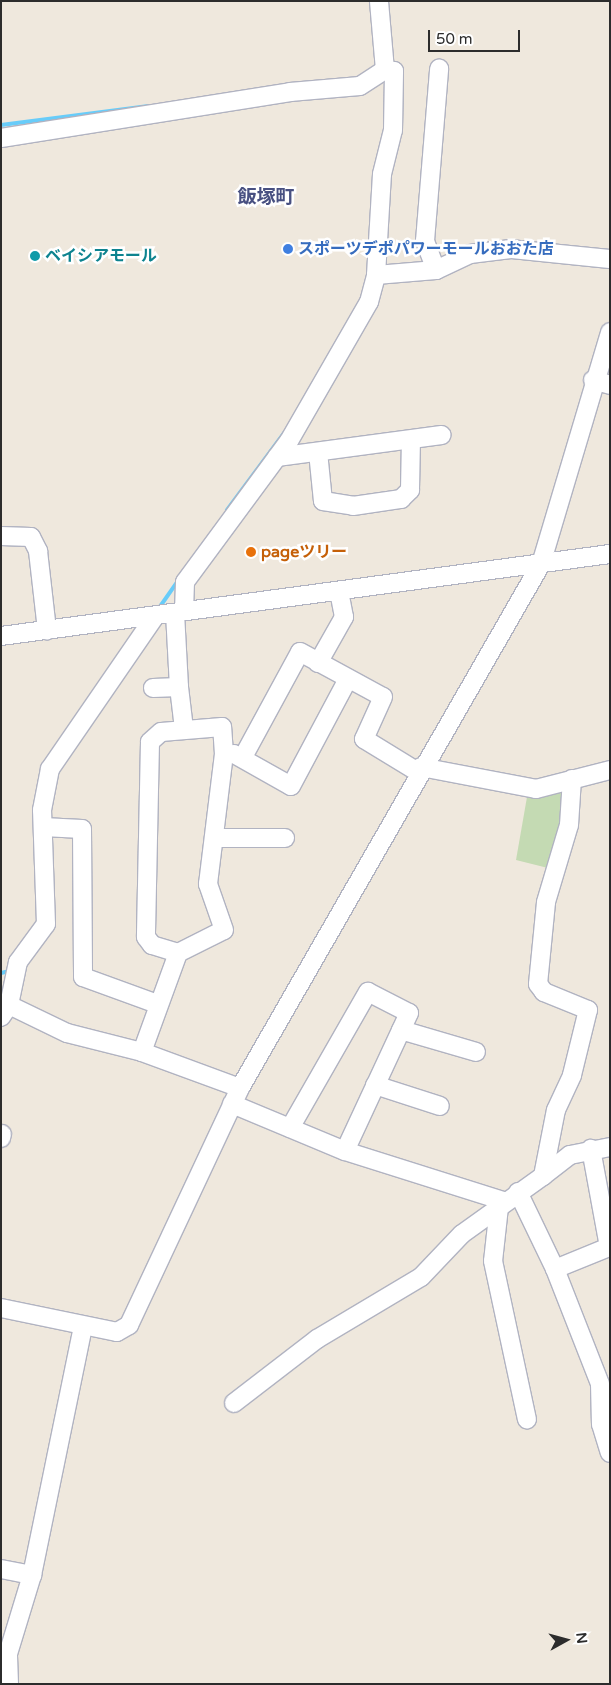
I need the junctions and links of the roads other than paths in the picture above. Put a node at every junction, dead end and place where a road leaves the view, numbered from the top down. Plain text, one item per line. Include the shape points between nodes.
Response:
1 (379, 1) edge
2 (439, 69) dead end
3 (388, 70) junction
4 (1, 138) edge
5 (610, 259) edge
6 (436, 270) junction
7 (376, 275) junction
8 (610, 332) edge
9 (602, 382) edge
10 (442, 436) dead end
11 (411, 440) junction
12 (318, 452) junction
13 (277, 457) junction
14 (1, 536) edge
15 (610, 554) edge
16 (541, 564) junction
17 (340, 592) junction
18 (179, 612) junction
19 (156, 616) junction
20 (47, 630) junction
21 (1, 636) edge
22 (318, 662) junction
23 (348, 679) junction
24 (179, 687) junction
25 (153, 688) dead end
26 (184, 729) junction
27 (224, 754) junction
28 (243, 758) junction
29 (419, 770) junction
30 (610, 770) edge
31 (572, 779) junction
32 (43, 827) junction
33 (214, 838) junction
34 (286, 838) dead end
35 (178, 953) junction
36 (157, 1004) junction
37 (5, 1011) edge
38 (401, 1030) junction
39 (142, 1052) junction
40 (476, 1052) dead end
41 (375, 1085) junction
42 (240, 1088) junction
43 (232, 1104) junction
44 (440, 1106) dead end
45 (290, 1128) junction
46 (610, 1147) edge
47 (591, 1149) junction
48 (345, 1151) junction
49 (543, 1176) junction
50 (507, 1200) junction
51 (555, 1269) junction
52 (1, 1308) edge
53 (83, 1326) junction
54 (234, 1404) dead end
55 (527, 1419) dead end
56 (610, 1453) edge
57 (1, 1569) edge
58 (32, 1574) junction
59 (10, 1684) edge

1 - 3 street
2 - 6 street via 425,241
3 - 4 street via 360,86 290,92
3 - 7 street via 393,130 382,174
5 - 6 street via 511,249 470,254
6 - 7 street
7 - 13 street via 369,302 351,336
8 - 9 street
9 - 16 street
10 - 11 street
11 - 12 street
11 - 12 street via 410,490 401,499 353,506 322,501
12 - 13 street
13 - 18 street via 185,582
14 - 20 street via 31,537 38,551
15 - 16 street
16 - 17 street
16 - 29 street via 466,700
17 - 18 street
17 - 22 street via 344,617
18 - 19 street
18 - 24 street
19 - 20 street
19 - 32 street via 50,769 43,797
20 - 21 street
22 - 23 street
22 - 28 street via 300,652
23 - 28 street via 291,786
23 - 29 street via 383,697 364,739
24 - 25 street
24 - 26 street
26 - 27 street via 222,727
26 - 35 street via 156,733 150,742 146,937 152,946
27 - 28 street
27 - 33 street
29 - 31 street via 516,788 536,789
29 - 42 street
30 - 31 street
31 - 49 street via 570,825 546,902 538,984 544,992 588,1010 572,1075 556,1110
32 - 36 street via 82,829 83,977
32 - 37 street via 46,924 18,962
33 - 34 street
33 - 35 street via 208,888 224,930
35 - 36 street
36 - 39 street
37 - 39 street
38 - 40 street
38 - 41 street
38 - 45 street via 409,1014 368,992
39 - 42 street
41 - 44 street
41 - 48 street
42 - 43 street
43 - 45 street
43 - 53 street via 129,1325 117,1332
45 - 48 street
46 - 47 street
47 - 49 street via 570,1155
47 - 51 street via 609,1248
48 - 50 street
49 - 50 street
50 - 51 street
50 - 54 street via 462,1234 421,1277 317,1339
50 - 55 street via 493,1261
51 - 56 street via 600,1384 601,1424
52 - 53 street
53 - 58 street
57 - 58 street
58 - 59 street via 8,1654

